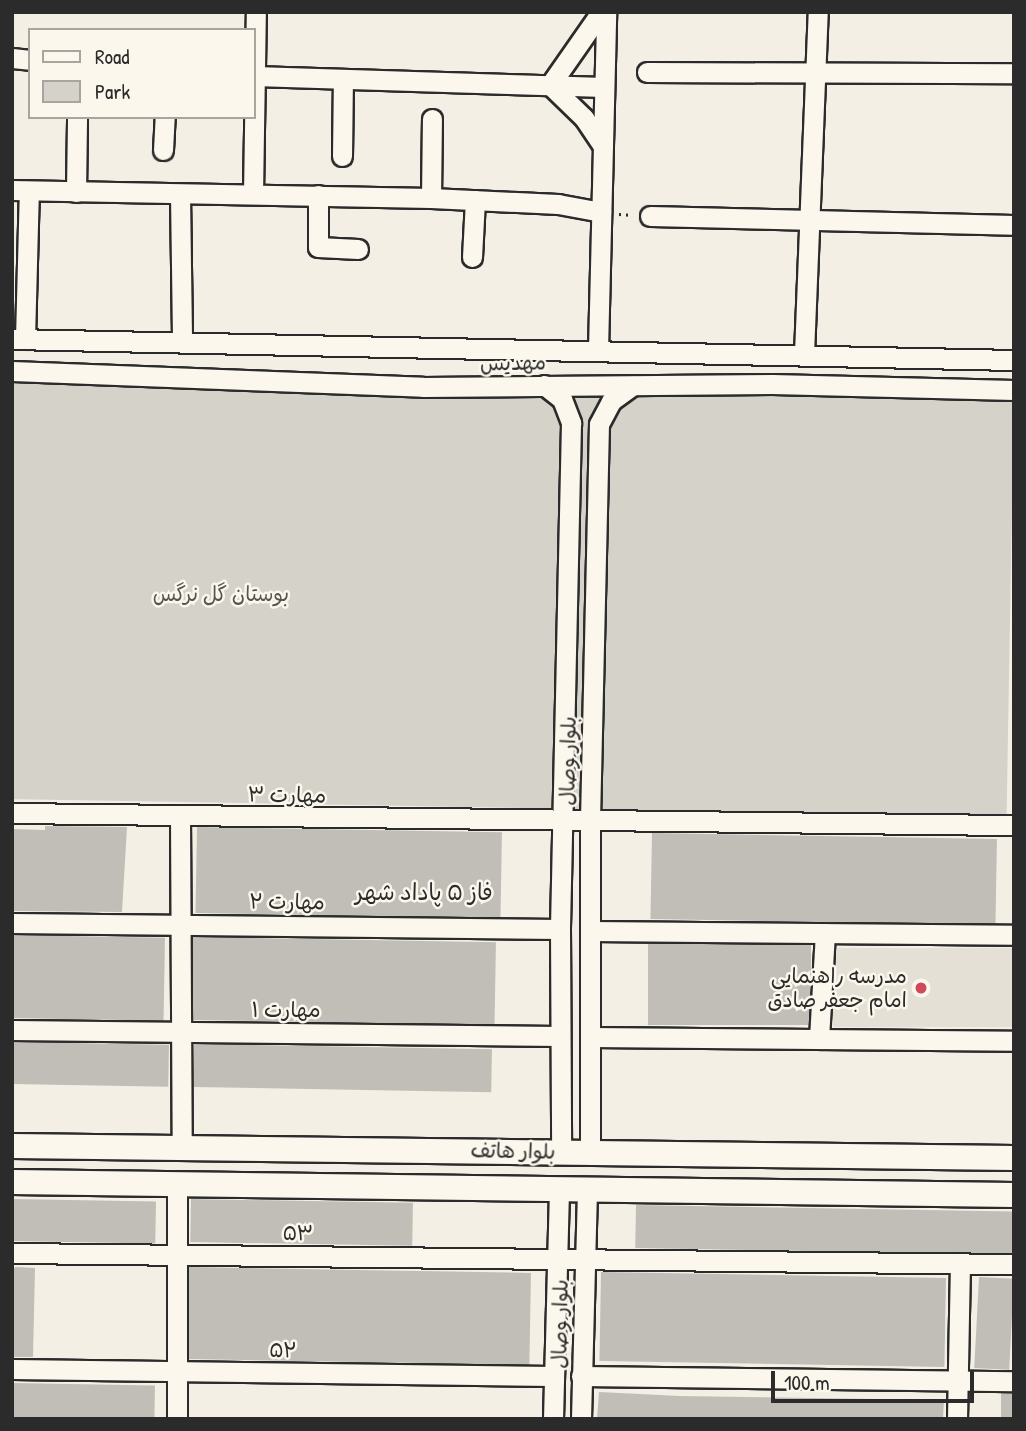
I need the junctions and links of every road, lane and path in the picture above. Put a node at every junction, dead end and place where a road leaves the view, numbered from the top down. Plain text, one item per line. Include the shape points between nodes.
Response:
1 (604, 12) edge
2 (818, 12) edge
3 (647, 72) dead end
4 (815, 72) junction
5 (1014, 73) edge
6 (256, 76) edge
7 (343, 79) junction
8 (550, 85) junction
9 (604, 87) junction
10 (76, 119) edge
11 (165, 119) edge
12 (254, 119) edge
13 (432, 119) dead end
14 (603, 146) junction
15 (163, 150) dead end
16 (342, 156) dead end
17 (21, 191) edge
18 (76, 192) junction
19 (180, 194) junction
20 (253, 194) junction
21 (318, 195) junction
22 (431, 198) junction
23 (475, 200) junction
24 (601, 212) junction
25 (650, 216) joint
26 (808, 221) junction
27 (1014, 225) edge
28 (358, 249) dead end
29 (472, 257) dead end
30 (19, 339) edge
31 (111, 341) junction
32 (182, 342) junction
33 (598, 350) junction
34 (804, 354) junction
35 (932, 358) junction
36 (1014, 360) edge
37 (12, 371) edge
38 (111, 374) junction
39 (544, 385) junction
40 (632, 386) junction
41 (931, 388) junction
42 (1014, 390) edge
43 (12, 813) edge
44 (180, 816) junction
45 (562, 820) junction
46 (590, 820) junction
47 (1014, 825) edge
48 (12, 923) edge
49 (182, 923) junction
50 (560, 929) junction
51 (590, 931) junction
52 (825, 933) junction
53 (1014, 935) edge
54 (12, 1030) edge
55 (183, 1032) junction
56 (559, 1035) junction
57 (590, 1037) junction
58 (819, 1039) junction
59 (1014, 1041) edge
60 (12, 1146) edge
61 (182, 1147) junction
62 (561, 1151) junction
63 (590, 1152) junction
64 (1014, 1158) edge
65 (12, 1182) edge
66 (177, 1184) junction
67 (559, 1187) junction
68 (587, 1189) junction
69 (1014, 1195) edge
70 (12, 1253) edge
71 (176, 1255) junction
72 (555, 1259) junction
73 (583, 1259) junction
74 (960, 1264) junction
75 (1014, 1264) edge
76 (12, 1369) edge
77 (174, 1371) junction
78 (554, 1376) junction
79 (582, 1376) junction
80 (958, 1381) junction
81 (1014, 1381) edge
82 (177, 1419) edge
83 (553, 1419) edge
84 (581, 1419) edge
85 (957, 1419) edge

1 - 8 street
1 - 9 street
2 - 4 street
3 - 4 street
4 - 5 street
4 - 26 street
6 - 7 street
7 - 8 street
7 - 16 street
8 - 9 street
8 - 14 street via 584,118
9 - 14 street
10 - 18 street
11 - 15 street
12 - 20 street
13 - 22 street
14 - 24 street
17 - 18 street
17 - 30 street
18 - 19 street
19 - 20 street
19 - 32 street
20 - 21 street
21 - 22 street
21 - 28 street via 318,247
22 - 23 street
23 - 24 street via 558,204
23 - 29 street
24 - 25 path
24 - 33 street
25 - 26 street
26 - 27 street
26 - 34 street
30 - 31 street, مهدیس
31 - 32 street, مهدیس
31 - 38 street
32 - 33 street, مهدیس
33 - 34 street, مهدیس
34 - 35 street, مهدیس
35 - 36 street, مهدیس
35 - 41 street
37 - 38 street, مهدیس
38 - 39 street, مهدیس via 423,387
39 - 40 street, مهدیس
39 - 45 street, بلوار وصال via 562,399 571,423
40 - 41 street, مهدیس
40 - 46 street, بلوار وصال via 611,401 599,424
41 - 42 street, مهدیس
43 - 44 street, مهارت ۳
44 - 45 street, مهارت ۳
44 - 49 street
45 - 46 street, مهارت ۳
45 - 50 street, بلوار وصال
46 - 47 street, مهارت ۳
46 - 51 street, بلوار وصال
48 - 49 street, مهارت ۲
49 - 50 street, مهارت ۲
49 - 55 street
50 - 56 street, بلوار وصال
51 - 52 street
51 - 57 street, بلوار وصال
52 - 53 street
52 - 58 street
54 - 55 street, مهارت ۱
55 - 56 street, مهارت ۱
55 - 61 street
56 - 62 street, بلوار وصال
57 - 58 street
57 - 63 street, بلوار وصال
58 - 59 street
60 - 61 main road, بلوار هاتف
61 - 62 main road, بلوار هاتف
62 - 63 main road, بلوار هاتف
63 - 64 main road, بلوار هاتف
65 - 66 main road
66 - 67 main road
66 - 71 street
67 - 68 main road
67 - 72 street, بلوار وصال
68 - 69 main road
68 - 73 street, بلوار وصال
70 - 71 street, ۵۳
71 - 72 street, ۵۳
71 - 77 street
72 - 73 street, ۵۳
72 - 78 street, بلوار وصال
73 - 74 street, ۵۳
73 - 79 street, بلوار وصال
74 - 75 street, ۵۳
74 - 80 street
76 - 77 street, ۵۲
77 - 78 street, ۵۲
77 - 82 street
78 - 83 street, بلوار وصال
79 - 80 street
79 - 84 street, بلوار وصال
80 - 81 street
80 - 85 street

